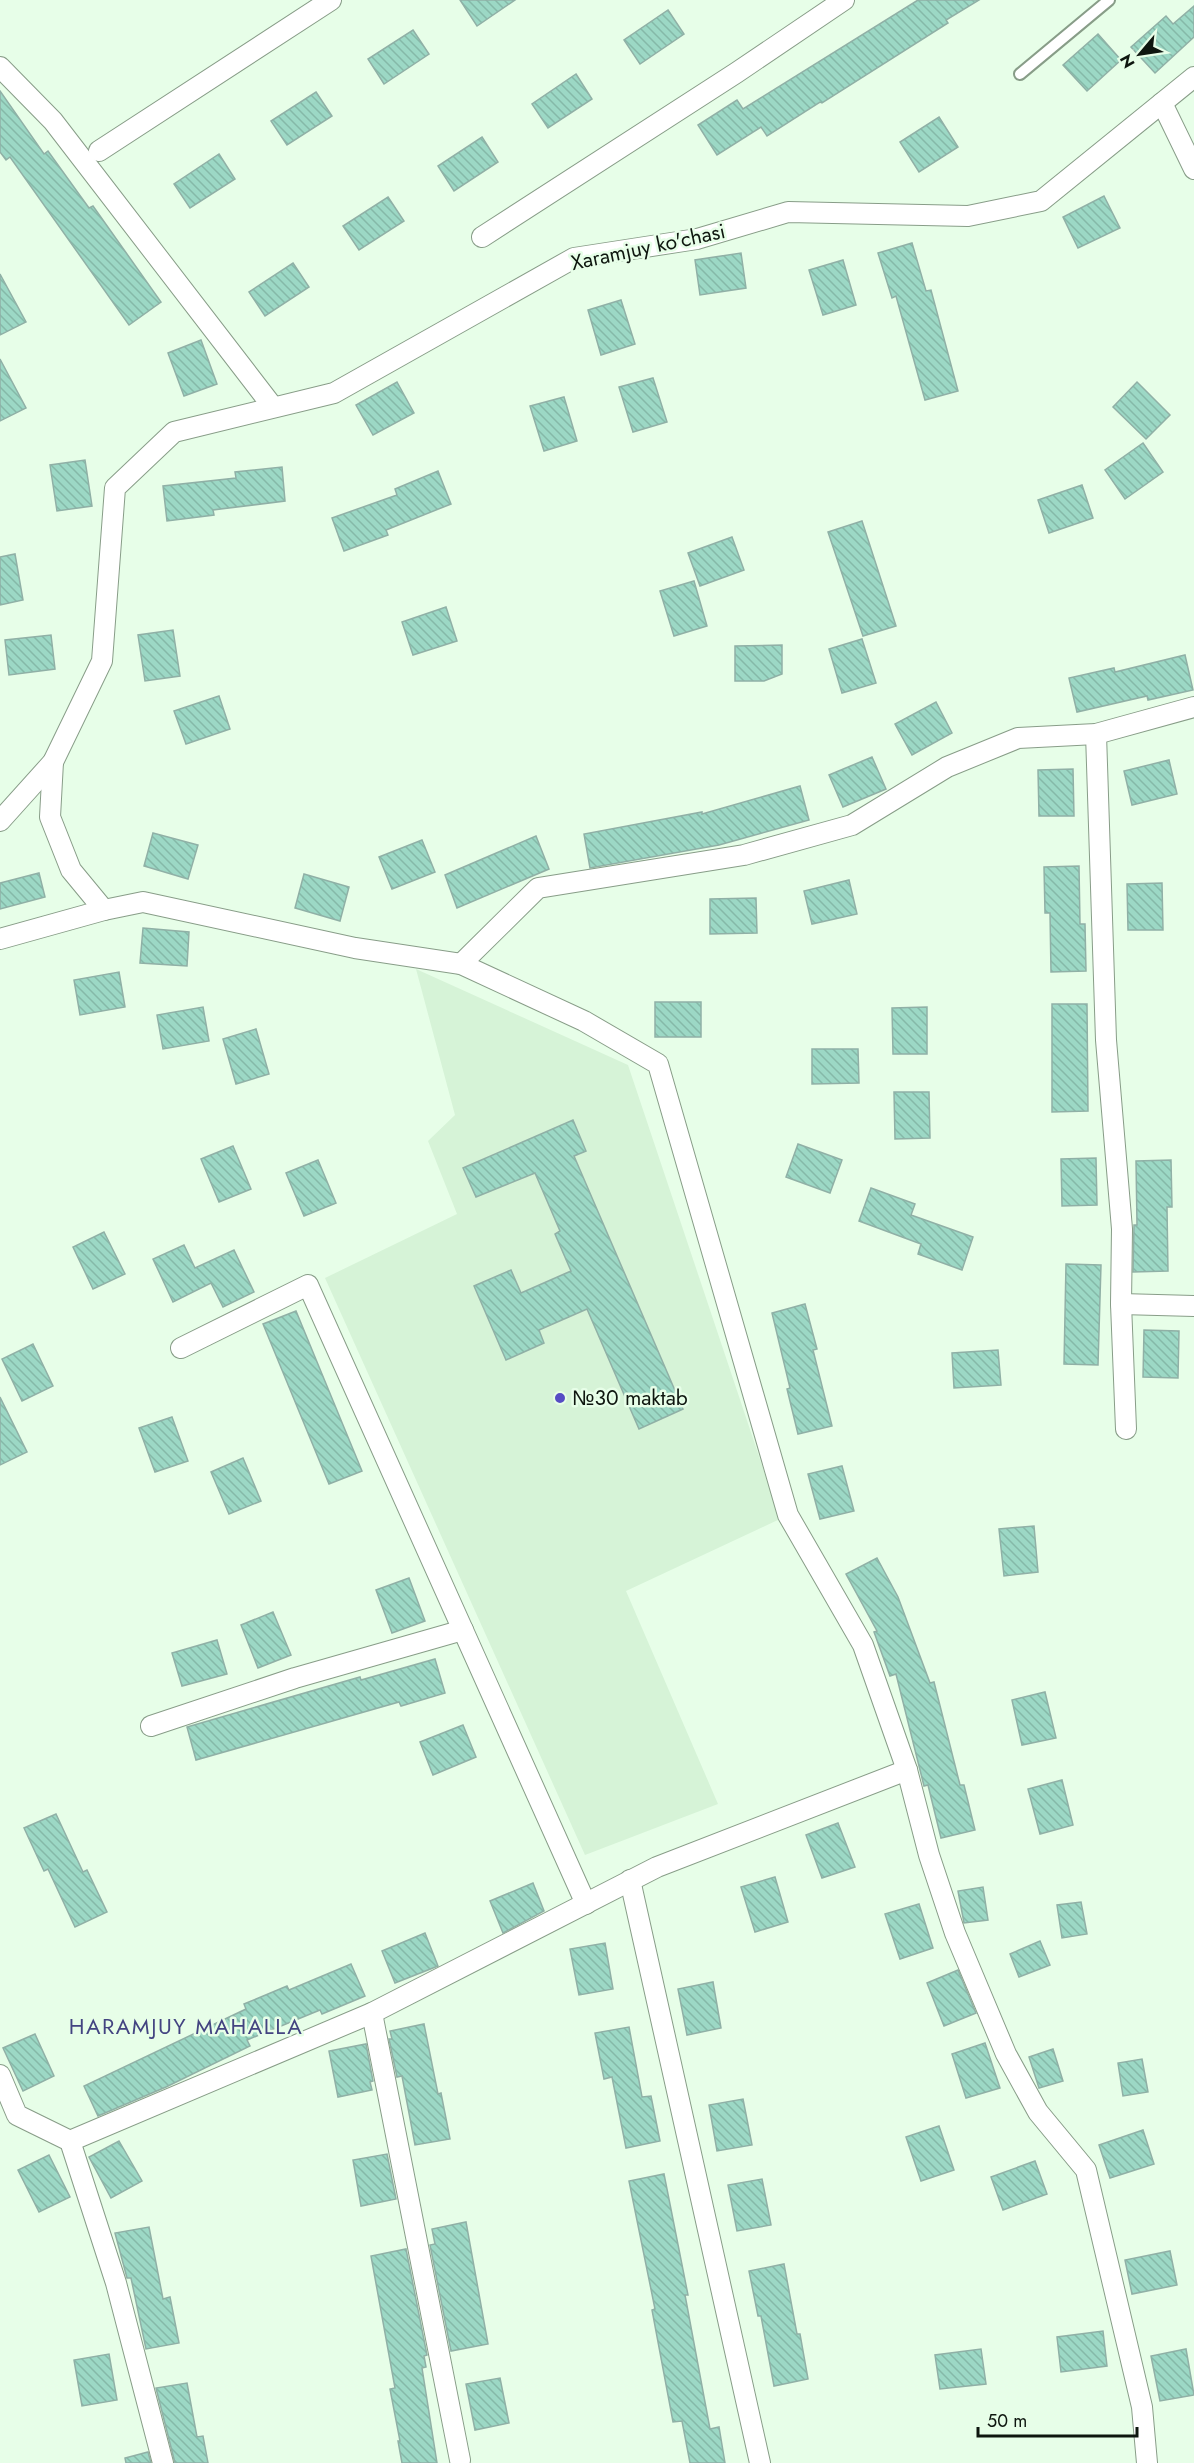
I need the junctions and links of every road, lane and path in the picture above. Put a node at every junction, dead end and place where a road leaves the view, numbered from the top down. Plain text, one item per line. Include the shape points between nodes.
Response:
1 (331, 0) edge
2 (844, 0) edge
3 (1109, 0) edge
4 (0, 67) edge
5 (1020, 74) dead end
6 (1194, 77) edge
7 (1162, 103) junction
8 (99, 151) dead end
9 (1194, 169) edge
10 (482, 237) dead end
11 (273, 408) junction
12 (1194, 707) edge
13 (1096, 734) junction
14 (53, 762) junction
15 (0, 821) edge
16 (104, 910) junction
17 (0, 939) edge
18 (461, 964) junction
19 (1121, 1304) junction
20 (1194, 1306) edge
21 (181, 1348) dead end
22 (1126, 1429) dead end
23 (463, 1630) junction
24 (151, 1726) dead end
25 (907, 1770) junction
26 (630, 1881) junction
27 (586, 1904) junction
28 (372, 2013) junction
29 (0, 2074) edge
30 (70, 2141) junction
31 (460, 2460) dead end
32 (163, 2463) edge
33 (760, 2463) edge
34 (1147, 2463) edge

1 - 8 street
2 - 10 street
3 - 5 lane
4 - 11 street via 53,121
6 - 7 street, Xaramjuy ko'chasi
7 - 9 street
7 - 11 street, Xaramjuy ko'chasi via 1041,201 968,216 788,212 698,239 574,258 334,393
11 - 14 street, Xaramjuy ko'chasi via 174,432 115,488 102,662
12 - 13 street
13 - 18 street via 1018,738 947,767 852,825 744,855 538,888
13 - 19 street via 1106,1040 1122,1229
14 - 15 street
14 - 16 street via 50,817 71,870
16 - 17 street
16 - 18 street via 143,902 355,948
18 - 25 street via 584,1020 658,1064 788,1515 863,1645
19 - 20 street
19 - 22 street
21 - 23 street via 308,1285
23 - 24 street via 295,1678
23 - 27 street
25 - 26 street
25 - 34 street via 955,1933 1006,2054 1038,2112 1086,2170 1142,2407
26 - 27 street
26 - 33 street
27 - 28 street
28 - 30 street
28 - 31 street
29 - 30 street via 17,2115
30 - 32 street via 116,2283

